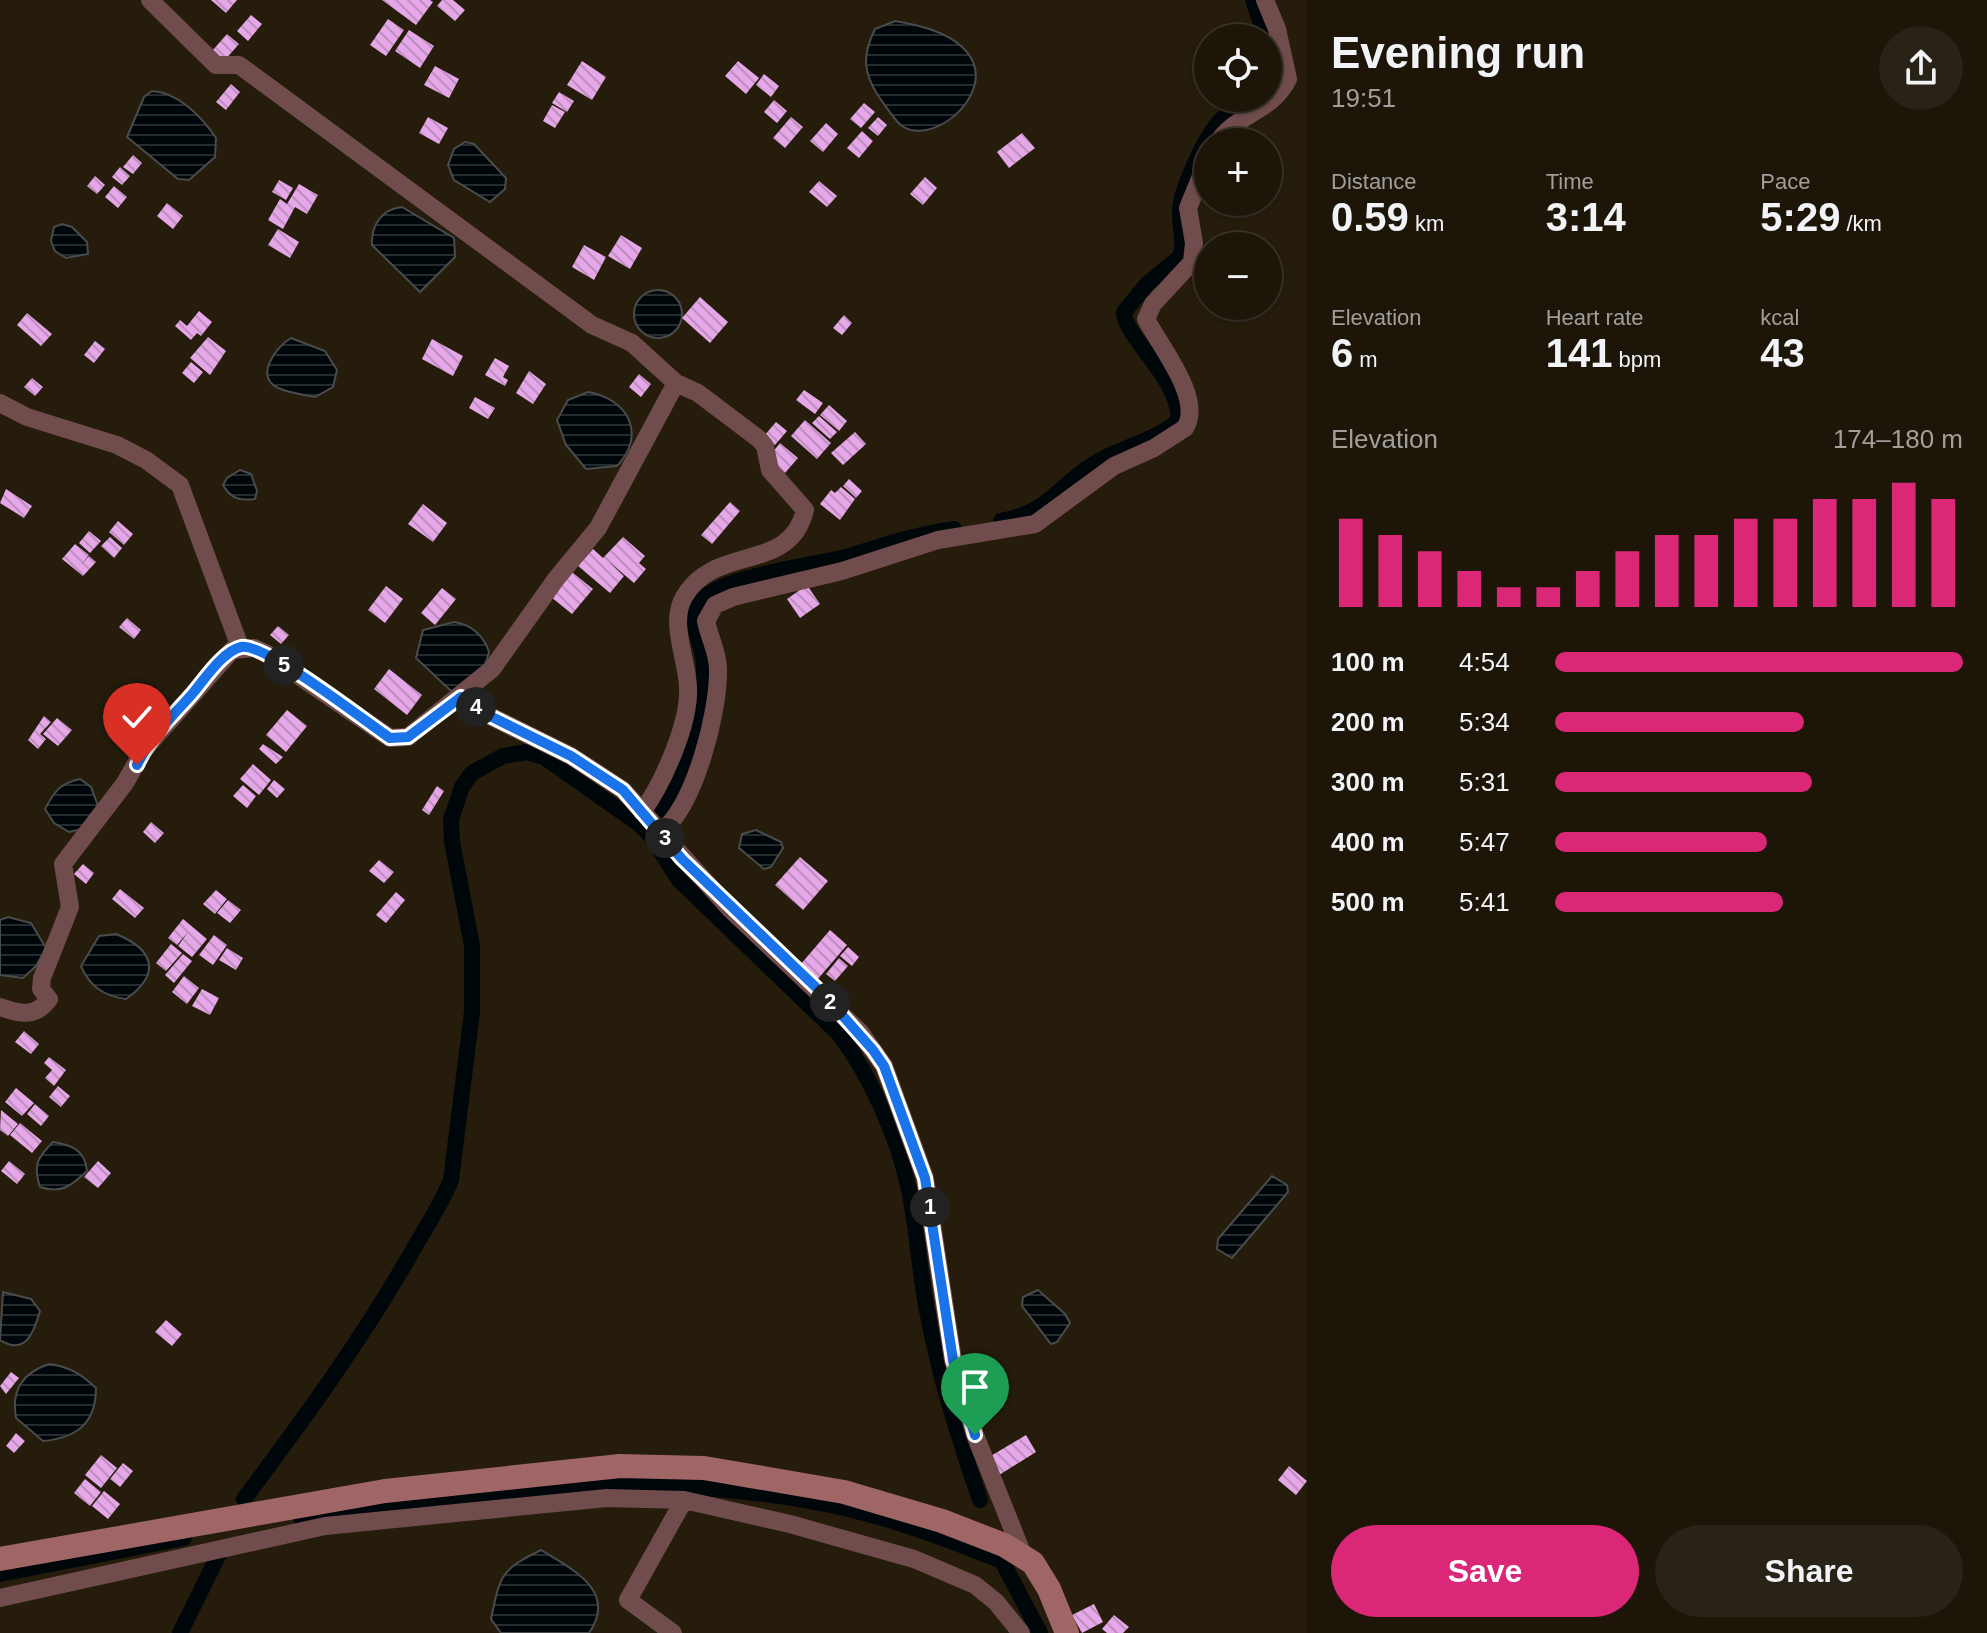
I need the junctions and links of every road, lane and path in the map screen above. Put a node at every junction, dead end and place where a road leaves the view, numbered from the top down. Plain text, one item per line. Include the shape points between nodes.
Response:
1 (150, 0) edge
2 (1265, 0) edge
3 (1229, 128) edge
4 (1194, 193) edge
5 (676, 383) junction
6 (0, 403) edge
7 (240, 647) junction
8 (461, 697) junction
9 (642, 812) junction
10 (661, 832) junction
11 (0, 1007) edge
12 (684, 1500) junction
13 (1023, 1555) junction
14 (0, 1559) edge
15 (0, 1598) edge
16 (673, 1633) edge
17 (1021, 1633) edge
18 (1067, 1633) edge

1 - 5 street via 216,65 239,65 592,325 632,343
2 - 3 street via 1288,79 1271,101
4 - 10 street via 1188,208 1192,262 1146,319 1187,394 1191,408 1185,428 1114,466 1035,524 938,540 715,605 706,621 718,666 717,685 700,766 686,801
5 - 8 street via 598,528 492,669
5 - 9 street via 698,393 759,439 770,470 805,510 800,529 787,544 710,569 697,577 684,598 678,626 688,703 664,773
6 - 7 street via 27,417 117,445 180,485
7 - 8 street via 267,654 390,738 408,737
7 - 11 street via 203,680 143,751 63,864 70,907 42,978 48,1003 23,1015
8 - 9 street via 603,775
9 - 10 street
10 - 13 street via 730,909 851,1023 884,1066 925,1178 953,1360 975,1435
12 - 15 street via 607,1498 325,1526
12 - 16 street via 628,1600
12 - 17 street via 914,1559 975,1585
13 - 14 street via 942,1521 844,1492 704,1468 620,1466 385,1491
13 - 18 street via 1049,1589

